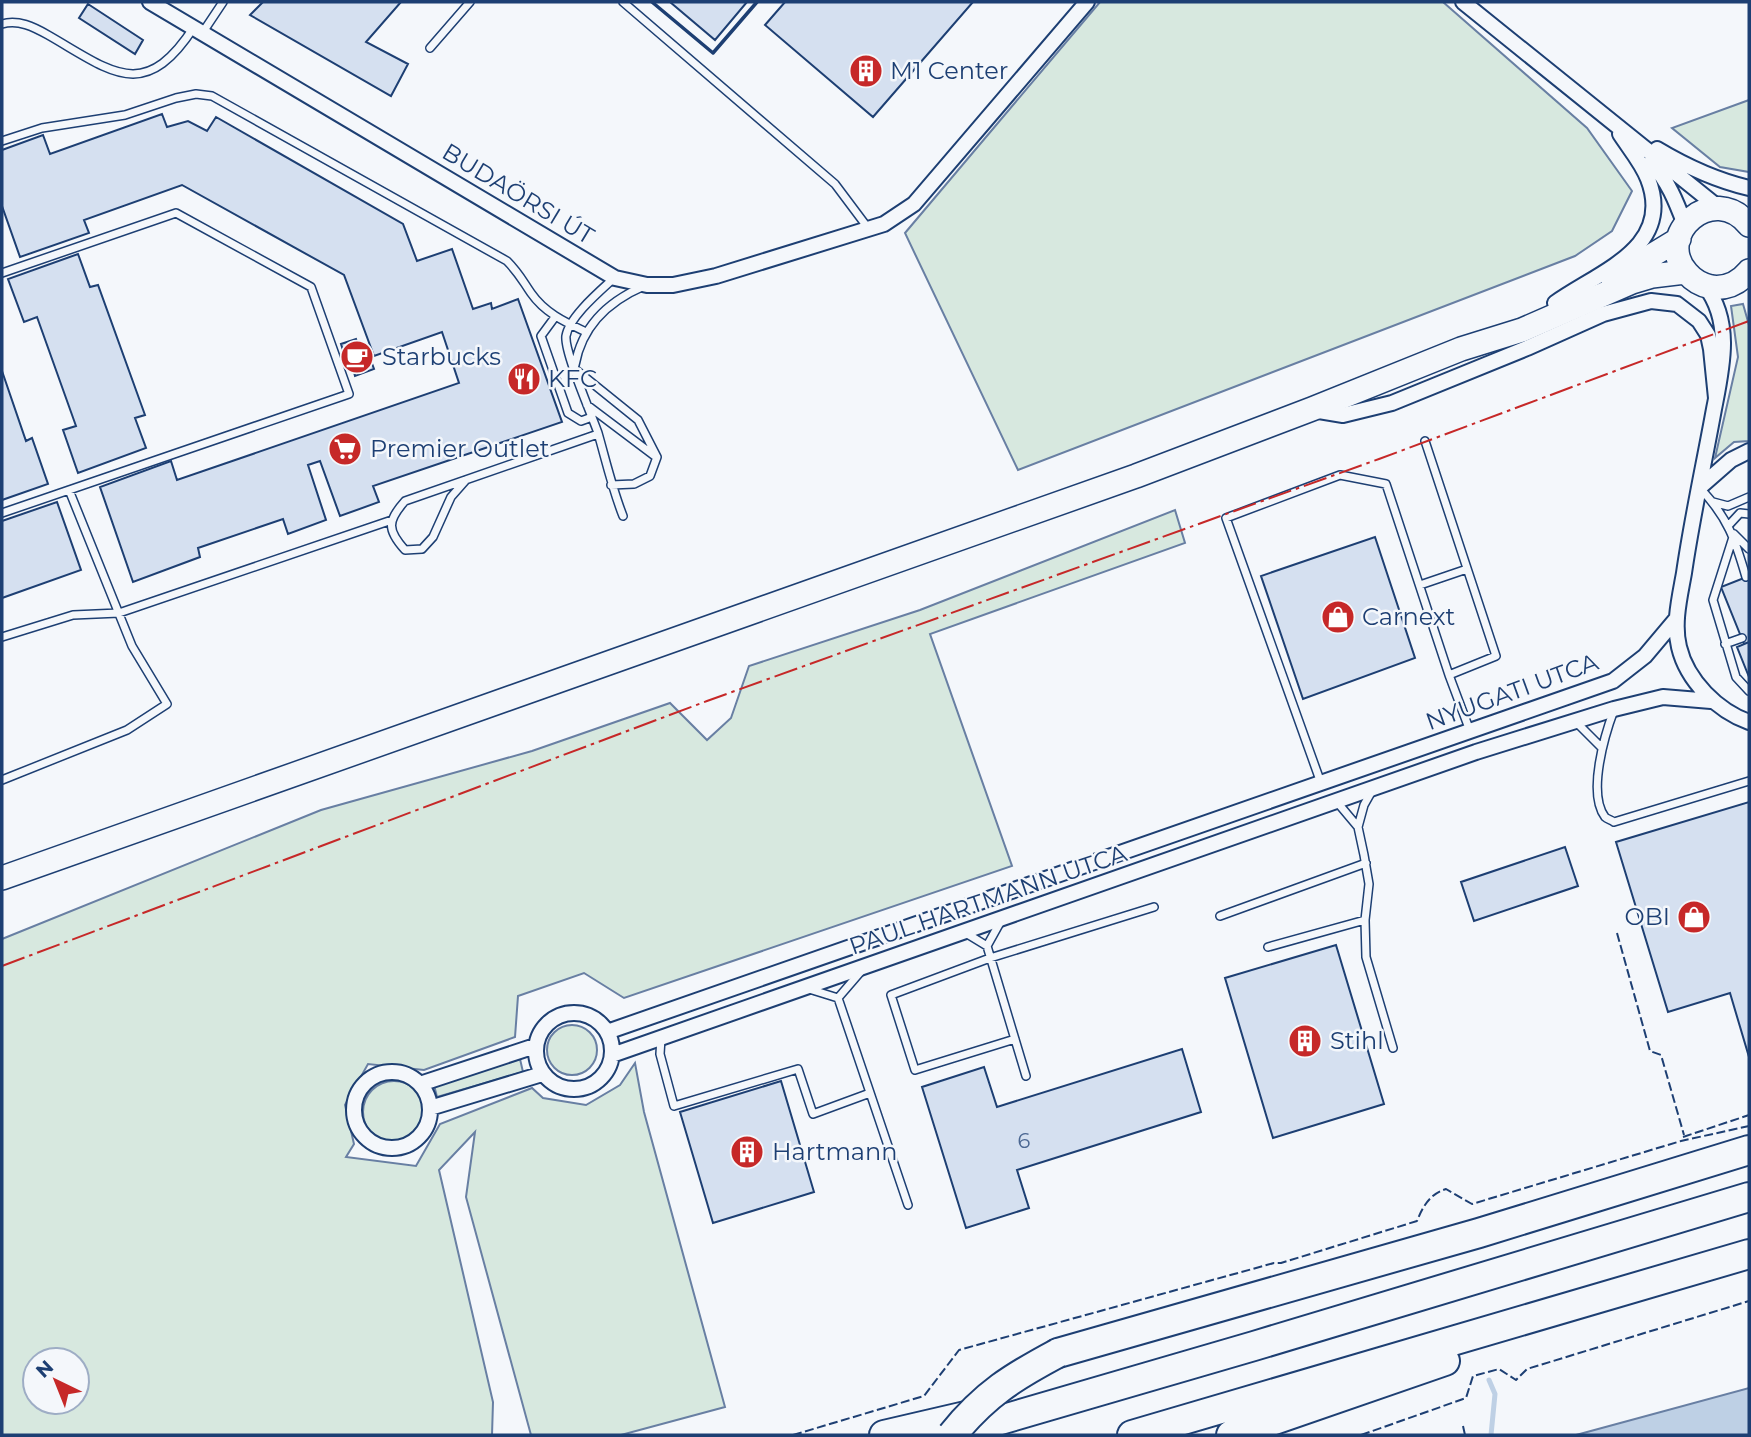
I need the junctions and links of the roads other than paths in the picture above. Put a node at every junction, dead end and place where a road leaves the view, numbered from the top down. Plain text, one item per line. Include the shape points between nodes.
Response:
1 (150, 2) edge
2 (223, 2) edge
3 (470, 2) edge
4 (622, 2) edge
5 (1087, 2) edge
6 (1463, 2) edge
7 (2, 24) edge
8 (199, 29) junction
9 (430, 48) dead end
10 (1613, 124) junction
11 (2, 141) edge
12 (1749, 188) edge
13 (1718, 208) junction
14 (1747, 218) edge
15 (869, 229) junction
16 (1682, 232) junction
17 (1749, 271) edge
18 (1685, 272) junction
19 (2, 273) edge
20 (615, 278) junction
21 (647, 285) junction
22 (1705, 286) junction
23 (1555, 303) junction
24 (555, 317) junction
25 (570, 324) junction
26 (586, 332) junction
27 (1461, 349) junction
28 (574, 369) junction
29 (1716, 398) junction
30 (587, 405) junction
31 (1312, 409) junction
32 (592, 417) junction
33 (598, 434) junction
34 (1425, 441) dead end
35 (1749, 451) edge
36 (657, 457) junction
37 (466, 480) junction
38 (611, 485) junction
39 (1699, 488) junction
40 (69, 490) junction
41 (1749, 498) edge
42 (1713, 502) junction
43 (2, 513) edge
44 (1749, 514) edge
45 (623, 516) dead end
46 (392, 520) junction
47 (1728, 526) junction
48 (1734, 534) junction
49 (1749, 550) edge
50 (1467, 569) junction
51 (1746, 577) dead end
52 (1420, 585) junction
53 (118, 612) junction
54 (1677, 618) junction
55 (2, 637) edge
56 (1742, 638) dead end
57 (1725, 644) junction
58 (1449, 675) junction
59 (1749, 691) edge
60 (1711, 701) junction
61 (1614, 709) junction
62 (1576, 722) junction
63 (1749, 722) edge
64 (1471, 732) junction
65 (1601, 747) junction
66 (1341, 776) joint
67 (2, 780) edge
68 (1749, 781) edge
69 (1321, 783) junction
70 (1376, 788) junction
71 (1337, 802) junction
72 (1358, 827) junction
73 (1366, 863) junction
74 (2, 878) edge
75 (1154, 907) dead end
76 (1220, 916) dead end
77 (1002, 919) junction
78 (1365, 920) junction
79 (964, 932) junction
80 (987, 946) junction
81 (1268, 947) dead end
82 (990, 958) junction
83 (864, 967) junction
84 (805, 988) junction
85 (838, 998) junction
86 (607, 1032) junction
87 (661, 1038) junction
88 (1015, 1039) junction
89 (535, 1046) junction
90 (1393, 1048) dead end
91 (612, 1055) junction
92 (542, 1074) junction
93 (1026, 1076) dead end
94 (420, 1084) junction
95 (870, 1093) junction
96 (430, 1108) junction
97 (1749, 1150) edge
98 (1749, 1197) edge
99 (908, 1205) dead end
100 (1749, 1254) edge
101 (1620, 1292) junction
102 (1066, 1400) junction
103 (884, 1435) edge
104 (951, 1435) edge
105 (1132, 1435) edge
106 (1231, 1435) edge

1 - 8 street, BUDAÖRSI ÚT
2 - 8 lane
3 - 9 lane
4 - 15 lane via 835,184
5 - 15 street, BUDAÖRSI ÚT via 914,204
6 - 10 street
7 - 8 lane via 30,25 114,73 136,75 169,59
8 - 20 street, BUDAÖRSI ÚT
10 - 12 street via 1700,173
10 - 13 street
10 - 16 street via 1660,173 1675,197
10 - 23 street via 1647,177 1653,215 1647,233 1630,255
11 - 24 lane via 42,128 125,115 176,98 212,96 507,261
13 - 14 main road
13 - 16 main road via 1700,212
15 - 21 street, BUDAÖRSI ÚT via 716,276
16 - 18 main road via 1678,256
16 - 23 main road via 1630,268
17 - 22 main road via 1733,284
18 - 22 main road
18 - 27 main road via 1632,282 1522,330
19 - 40 lane via 176,213 311,287 349,394
20 - 21 street, BUDAÖRSI ÚT
20 - 25 lane
21 - 26 lane via 627,293
22 - 29 street via 1718,306 1724,333
23 - 27 main road
24 - 25 lane
24 - 32 lane via 541,335 568,413 581,421
25 - 26 lane
25 - 28 lane via 566,338
26 - 28 lane
27 - 31 main road
28 - 30 lane
28 - 36 lane via 638,420
29 - 31 street via 1708,335 1699,321 1677,304 1651,301 1604,314 1392,403 1343,415
29 - 39 street
30 - 32 lane
30 - 36 lane
31 - 74 main road via 1136,476
32 - 33 lane
33 - 37 lane
33 - 38 lane
34 - 50 lane
35 - 39 street
36 - 38 lane via 650,475 634,484
37 - 46 lane via 405,501
37 - 46 lane via 451,497 433,537 422,549 405,550 394,537
38 - 45 lane
39 - 42 lane
39 - 54 street
40 - 43 lane
40 - 53 lane
41 - 42 lane via 1728,506
42 - 47 lane
44 - 47 lane via 1740,513
46 - 53 lane
47 - 48 lane
48 - 49 lane
48 - 51 lane
48 - 57 lane via 1713,600
50 - 52 lane
50 - 58 lane via 1496,656
52 - 58 lane
52 - 69 lane via 1386,484 1340,475 1226,518
53 - 55 lane via 73,615
53 - 67 lane via 132,646 167,704 127,730
54 - 60 street via 1679,648
54 - 64 street, NYUGATI UTCA via 1645,656 1613,681
56 - 57 lane
57 - 59 lane via 1737,677
58 - 64 lane
60 - 61 street, NYUGATI UTCA via 1662,697
60 - 63 street
61 - 62 street, NYUGATI UTCA
61 - 65 lane
62 - 65 lane
62 - 70 street, NYUGATI UTCA
64 - 66 street, NYUGATI UTCA
65 - 68 lane via 1597,792 1605,817 1614,822
66 - 69 street, PAUL HARTMANN UTCA
69 - 86 street, PAUL HARTMANN UTCA
70 - 71 street, PAUL HARTMANN UTCA
70 - 72 lane via 1364,805
71 - 72 lane
71 - 77 street, PAUL HARTMANN UTCA
72 - 73 lane
73 - 76 lane
73 - 78 lane
75 - 82 lane
77 - 79 street, PAUL HARTMANN UTCA
77 - 80 lane
78 - 81 lane
78 - 90 lane via 1366,957
79 - 80 lane
79 - 83 street, PAUL HARTMANN UTCA
80 - 82 lane
82 - 88 lane
82 - 88 lane via 891,995 915,1070
83 - 84 street, PAUL HARTMANN UTCA
83 - 85 lane
84 - 85 lane
84 - 87 street, PAUL HARTMANN UTCA
85 - 95 lane
86 - 89 street via 594,1019 564,1014 545,1025
86 - 91 street
87 - 91 street, PAUL HARTMANN UTCA
87 - 95 lane via 660,1054 674,1105 798,1069 813,1114
88 - 93 lane
89 - 92 street
89 - 94 street
91 - 92 street via 606,1073 581,1090 562,1088
92 - 96 street
94 - 96 street
94 - 96 street via 405,1074 377,1075 359,1092 354,1117 362,1135 372,1143 397,1148 417,1140 430,1119
95 - 99 lane
97 - 104 highway, bridge via 1479,1233 1058,1353 1012,1377 971,1411
98 - 102 highway
100 - 101 highway
101 - 105 highway
101 - 106 highway via 1422,1370
102 - 103 highway via 986,1411
102 - 104 highway

